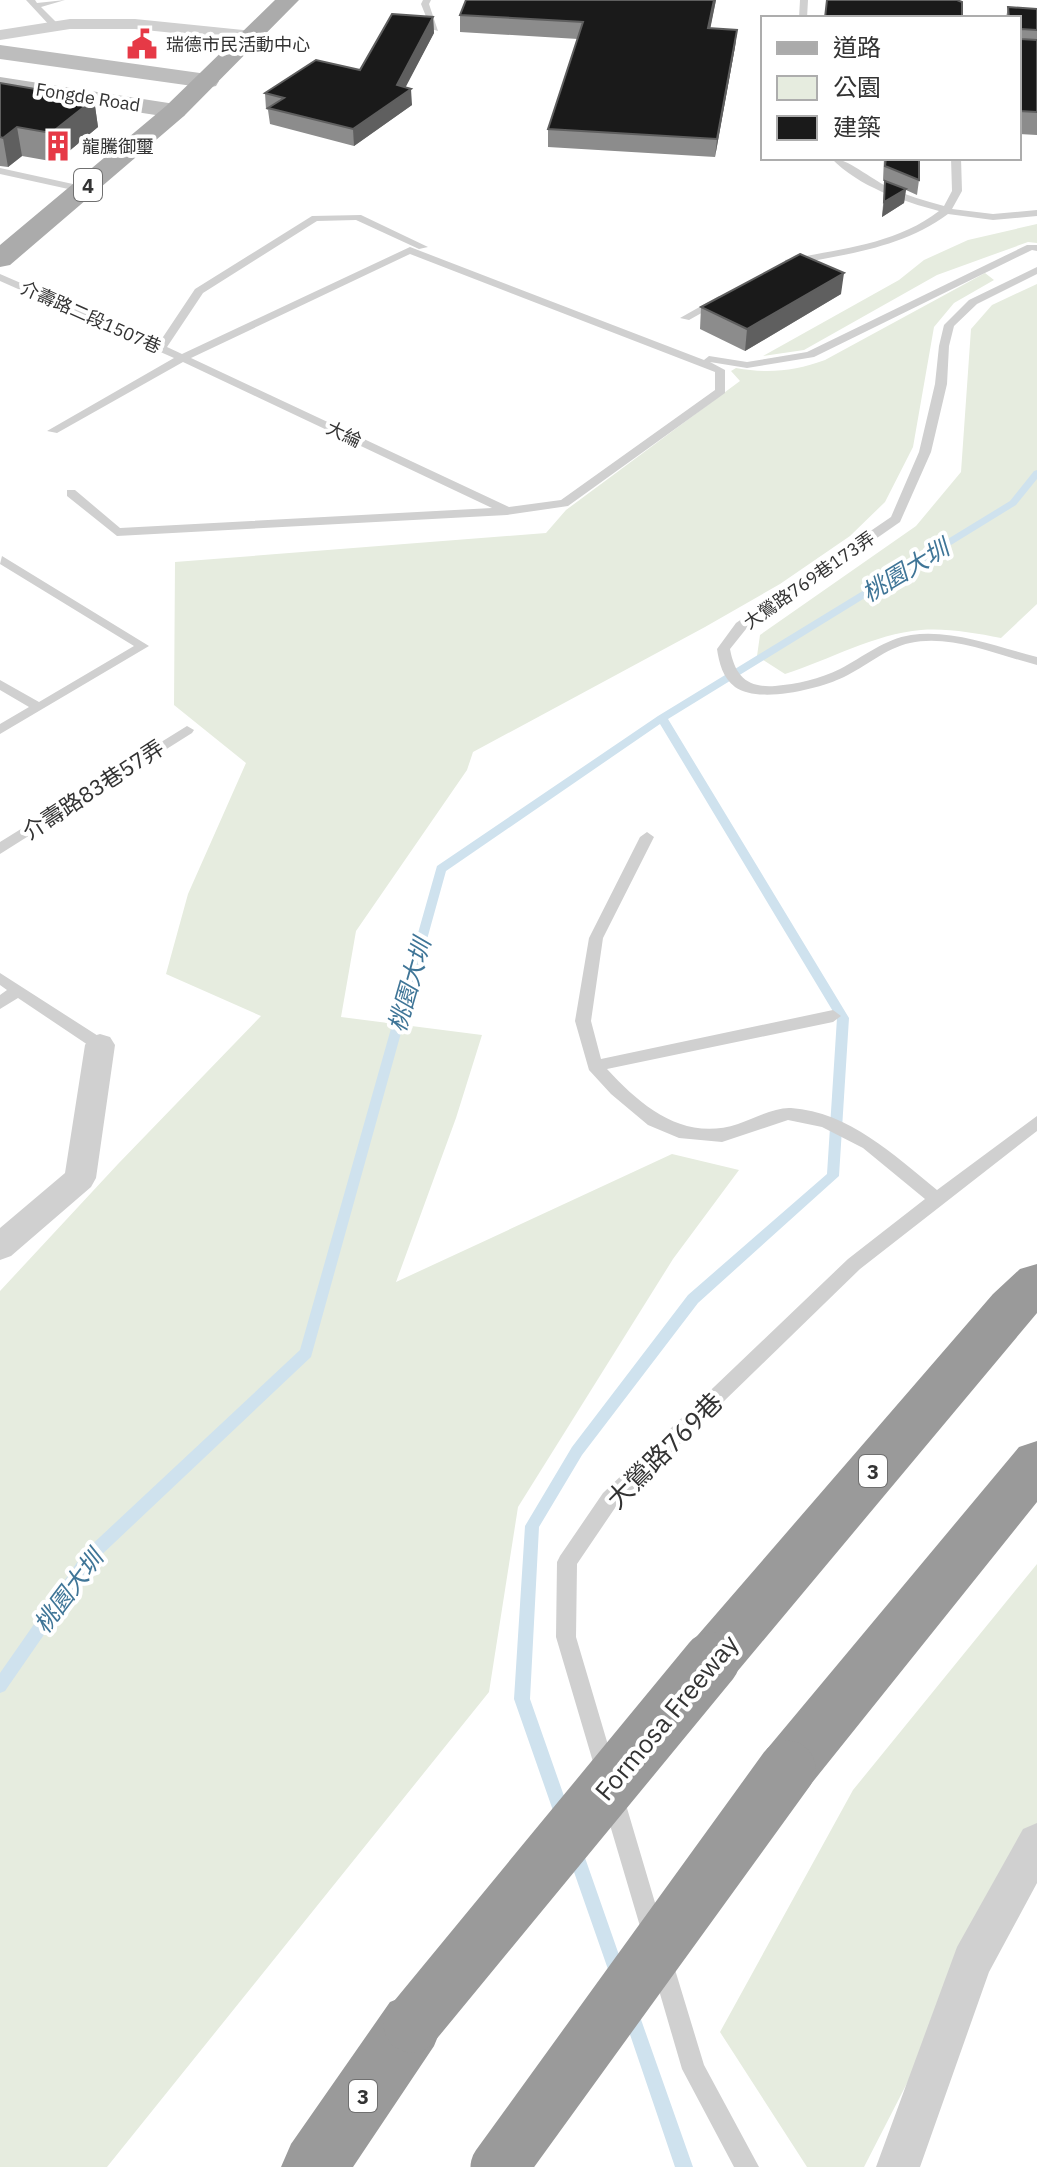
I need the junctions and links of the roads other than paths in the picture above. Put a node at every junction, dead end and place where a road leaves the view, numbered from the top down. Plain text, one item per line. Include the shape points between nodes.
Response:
1 (61, 0) edge
2 (288, 0) edge
3 (427, 0) edge
4 (32, 3) edge
5 (55, 26) junction
6 (435, 29) edge
7 (0, 35) edge
8 (253, 36) junction
9 (0, 52) edge
10 (207, 81) junction
11 (0, 84) edge
12 (175, 111) junction
13 (838, 160) edge
14 (956, 160) edge
15 (0, 171) edge
16 (82, 189) junction
17 (947, 211) junction
18 (1037, 213) edge
19 (1037, 248) edge
20 (0, 259) edge
21 (773, 269) edge
22 (1037, 270) edge
23 (0, 277) edge
24 (736, 290) edge
25 (685, 318) dead end
26 (161, 348) junction
27 (182, 358) junction
28 (53, 431) dead end
29 (71, 493) dead end
30 (507, 511) junction
31 (2, 560) edge
32 (1037, 661) edge
33 (0, 684) edge
34 (38, 707) junction
35 (0, 730) edge
36 (187, 730) dead end
37 (647, 837) dead end
38 (0, 849) edge
39 (0, 978) edge
40 (18, 990) junction
41 (0, 1003) edge
42 (833, 1016) dead end
43 (100, 1045) joint
44 (595, 1066) junction
45 (1037, 1122) edge
46 (938, 1200) junction
47 (0, 1247) edge
48 (1037, 1283) edge
49 (1037, 1463) edge
50 (1037, 1843) edge
51 (314, 2167) edge
52 (499, 2167) edge
53 (747, 2167) edge
54 (898, 2167) edge

1 - 4 lane
2 - 8 main road, 4
3 - 6 lane
4 - 5 lane
5 - 7 street
5 - 8 street via 135,24
8 - 10 main road, 4
9 - 10 main road, Fongde Road
10 - 12 main road, 4
11 - 12 main road, Fongde Road
12 - 16 main road, 4
13 - 17 lane via 867,182
14 - 17 lane via 957,194
15 - 16 lane
16 - 20 main road, 4
17 - 18 lane via 987,217
17 - 21 lane via 909,235
19 - 26 lane via 991,264 810,355 747,365 684,352 358,217 315,218 199,291
22 - 32 lane, 大鶯路769巷173弄 via 973,302 949,325 925,452 896,519 741,626 723,649 726,666 739,685 757,691 832,677 905,640 931,637
23 - 26 lane, 介壽路二段1507巷
24 - 25 lane
26 - 27 lane, 介壽路二段1507巷
27 - 28 lane
27 - 30 lane, 大綸
27 - 30 lane via 410,250 720,370 721,391 564,503
29 - 30 lane via 117,532
31 - 34 lane via 143,646
33 - 34 lane
34 - 35 lane
36 - 38 lane, 介壽路83巷57弄
37 - 44 lane via 596,938 583,1021
39 - 40 lane
40 - 41 lane
40 - 43 lane
42 - 44 lane
43 - 47 street via 80,1178
44 - 46 lane via 654,1121 685,1134 722,1136 788,1114 826,1122 869,1144
45 - 46 lane, 大鶯路769巷
46 - 53 lane, 大鶯路769巷 via 854,1264 610,1499 567,1562 566,1637 689,2054
48 - 51 highway, Formosa Freeway / 3, bridge via 1010,1308 711,1661 412,2024
49 - 52 highway, bridge via 787,1769
50 - 54 street via 972,1962

